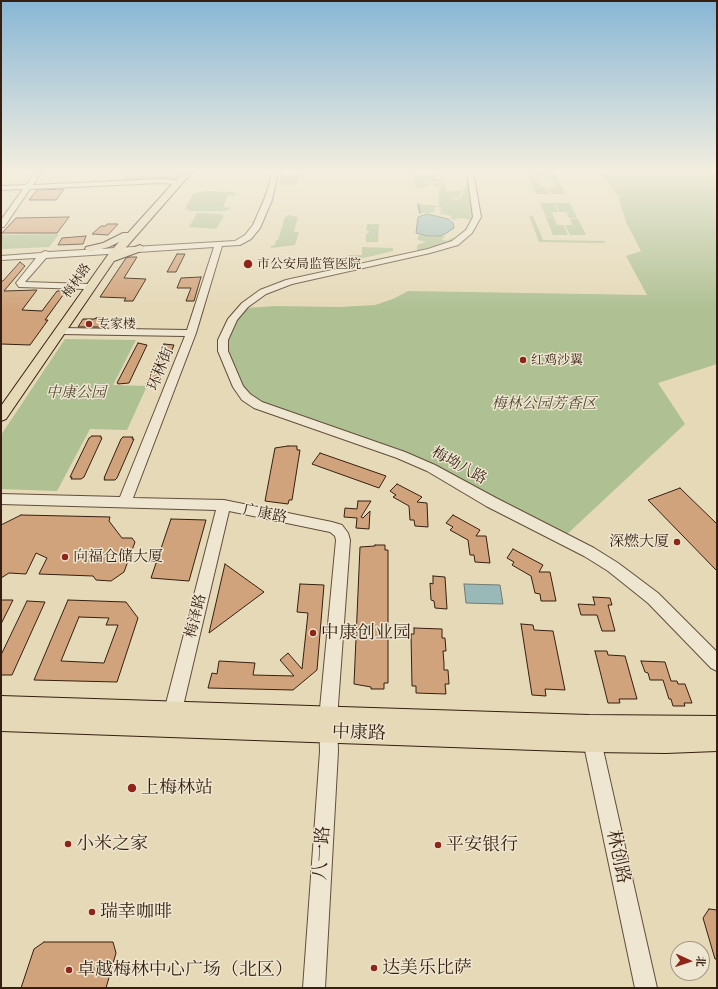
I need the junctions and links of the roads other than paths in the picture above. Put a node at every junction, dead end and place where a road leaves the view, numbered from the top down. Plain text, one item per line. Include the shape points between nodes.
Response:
1 (145, 217) edge
2 (146, 217) edge
3 (261, 217) edge
4 (477, 217) edge
5 (129, 236) junction
6 (218, 244) junction
7 (141, 247) junction
8 (87, 250) junction
9 (113, 253) junction
10 (44, 254) junction
11 (1, 257) edge
12 (85, 286) junction
13 (61, 332) junction
14 (192, 334) junction
15 (1, 402) edge
16 (1, 416) edge
17 (1, 499) edge
18 (124, 503) junction
19 (224, 505) junction
20 (717, 663) edge
21 (1, 707) edge
22 (1, 720) edge
23 (171, 720) junction
24 (328, 725) junction
25 (717, 727) edge
26 (590, 733) junction
27 (717, 740) edge
28 (314, 988) edge
29 (646, 988) edge

1 - 5 main road, 梅林路
2 - 5 main road, 梅林路
3 - 6 street via 248,237 239,242
4 - 20 street, 梅坳八路 via 469,231 455,243 430,252 289,282 263,292 245,305 233,319 223,345 238,387 246,397 258,405 421,463 589,552 653,598
5 - 7 main road via 132,243
5 - 8 main road
5 - 9 main road, 梅林路
6 - 7 street
6 - 14 street, 环林街
7 - 9 street
7 - 9 main road via 118,256
8 - 9 street
8 - 9 main road via 102,256
8 - 10 street
9 - 12 main road, 梅林路
9 - 13 main road, 梅林路
10 - 11 street
10 - 12 street via 20,283 22,285
12 - 15 main road, 梅林路
13 - 14 street
13 - 16 main road, 梅林路
14 - 18 street, 环林街
17 - 18 street, 广康路
18 - 19 street, 广康路
19 - 23 street, 梅泽路
19 - 24 street, 广康路 via 332,527 341,533 343,540
21 - 23 main road, 中康路
22 - 23 main road, 中康路
23 - 24 main road, 中康路
24 - 26 main road, 中康路
24 - 28 street, 八一路 via 329,751
25 - 26 main road, 中康路
26 - 27 main road, 中康路 via 666,742
26 - 29 street, 林创路

